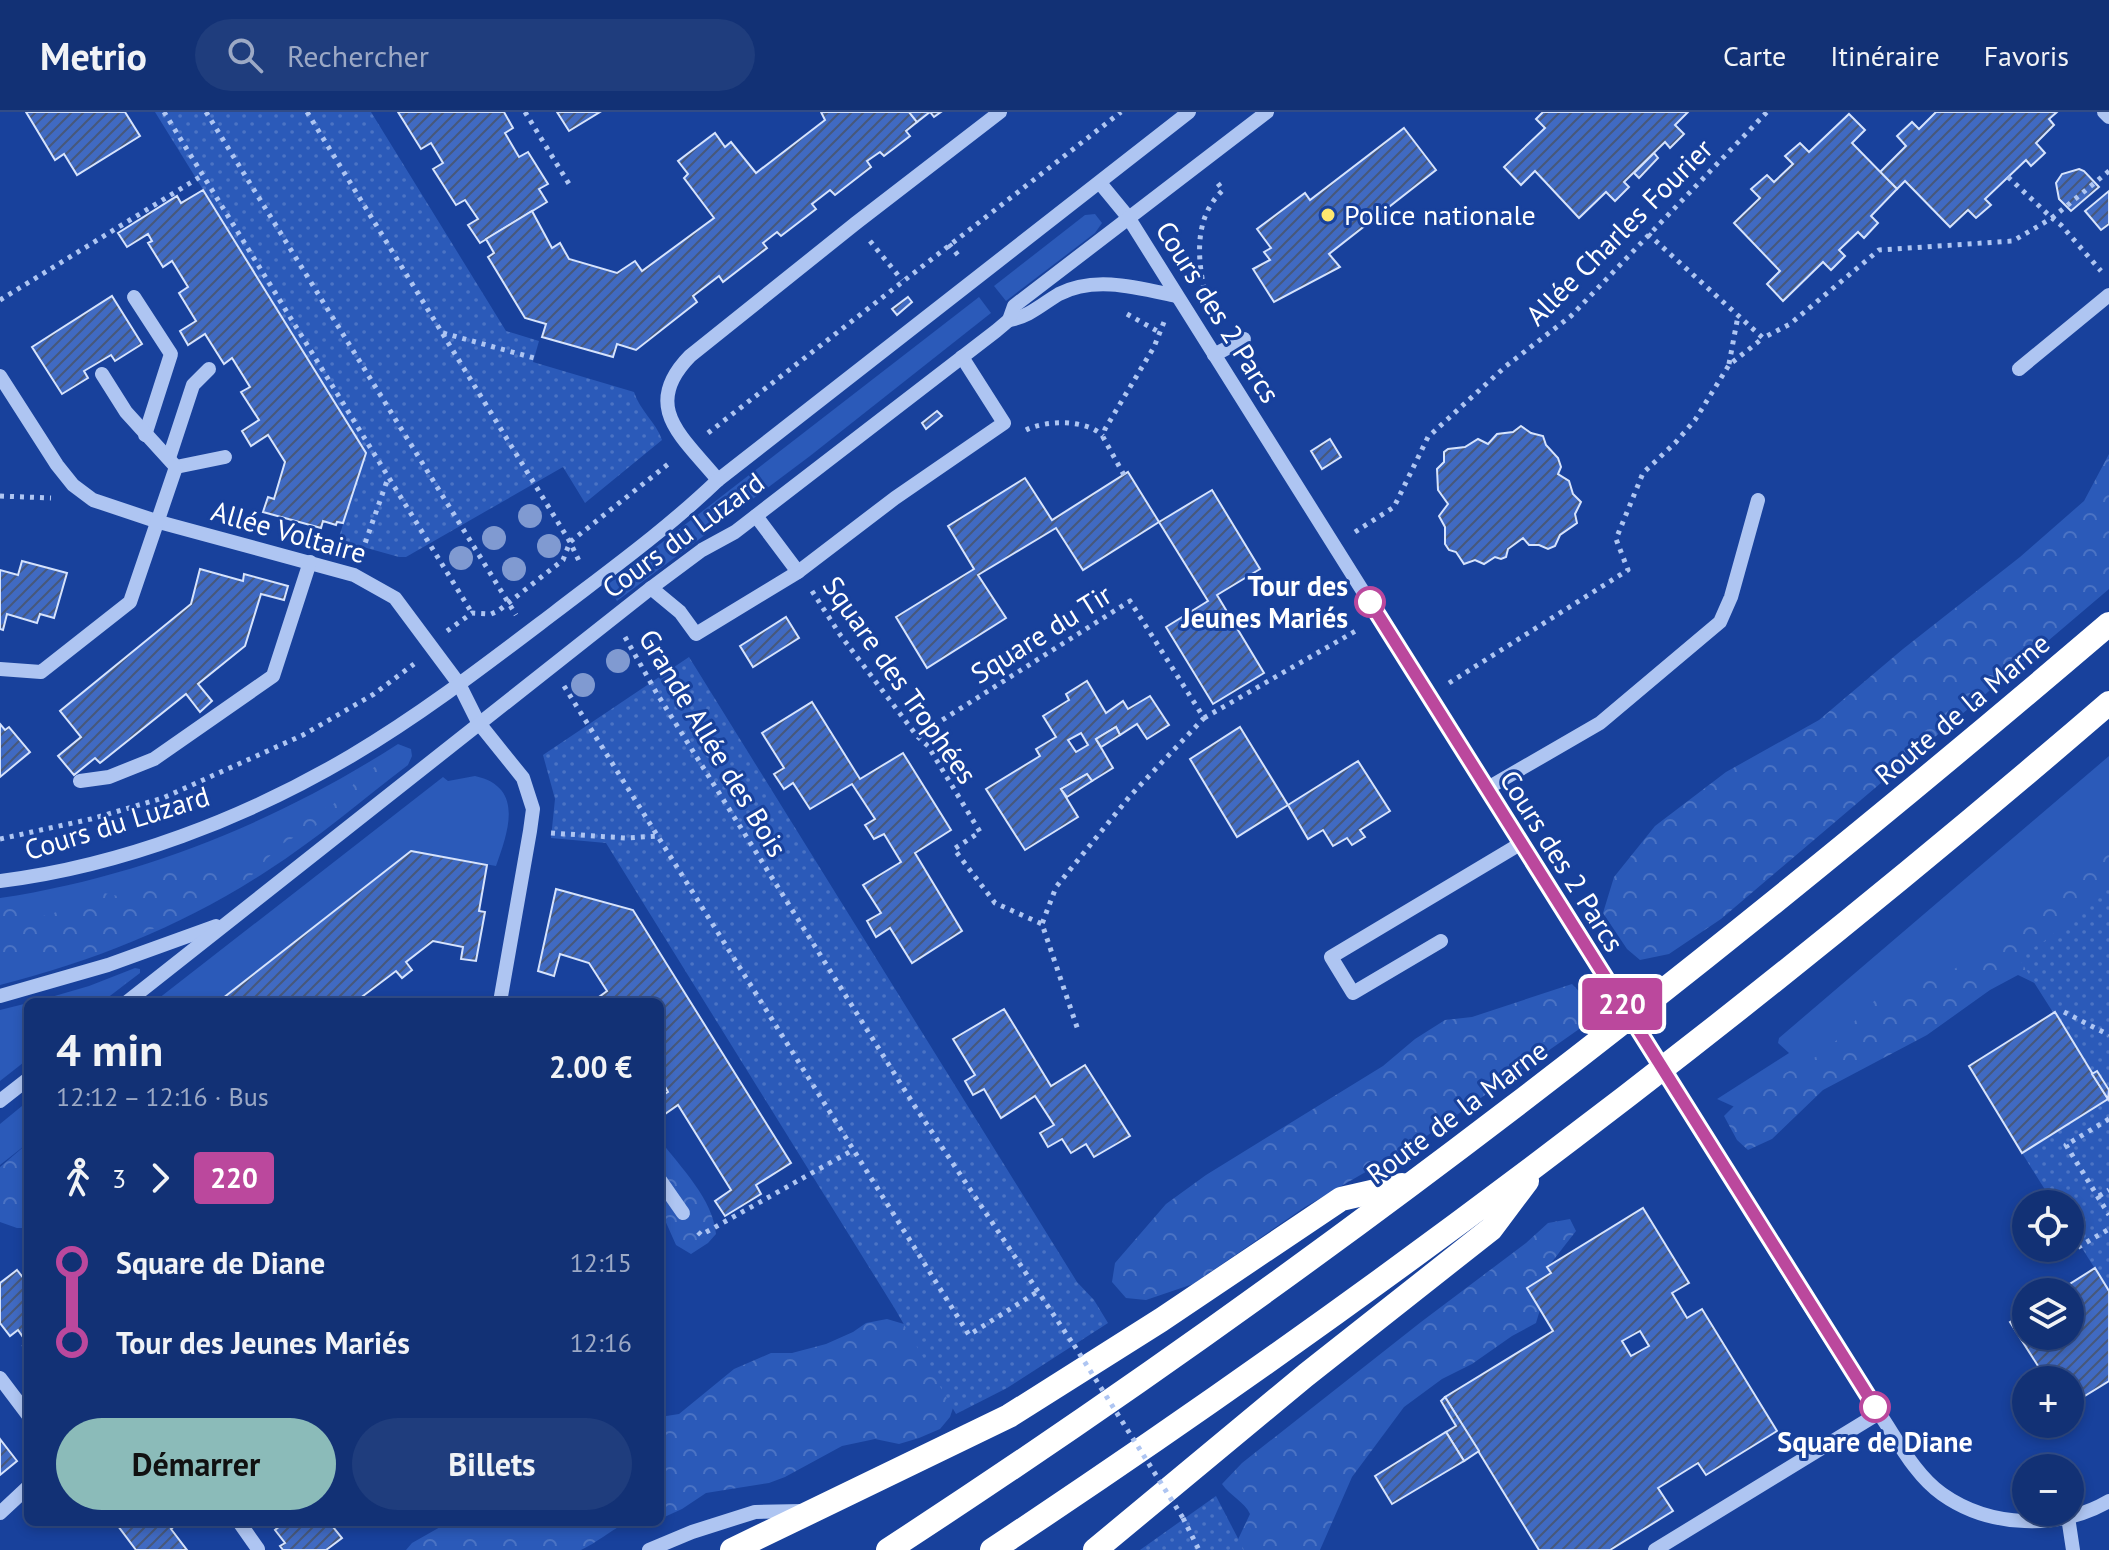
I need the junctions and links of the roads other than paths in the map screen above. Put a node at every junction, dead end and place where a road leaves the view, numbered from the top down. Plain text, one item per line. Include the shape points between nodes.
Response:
1 (1000, 112) edge
2 (1189, 112) edge
3 (1267, 112) edge
4 (2104, 112) edge
5 (2109, 117) edge
6 (1100, 183) junction
7 (1128, 217) junction
8 (2109, 295) edge
9 (134, 297) dead end
10 (1180, 302) junction
11 (1009, 320) junction
12 (1244, 339) dead end
13 (1214, 355) junction
14 (962, 357) junction
15 (209, 369) dead end
16 (2019, 369) dead end
17 (102, 374) dead end
18 (0, 376) edge
19 (145, 435) junction
20 (225, 457) dead end
21 (172, 462) junction
22 (718, 480) junction
23 (1758, 500) dead end
24 (756, 516) junction
25 (159, 522) junction
26 (310, 562) junction
27 (798, 572) junction
28 (651, 588) junction
29 (2109, 624) edge
30 (0, 669) edge
31 (459, 684) junction
32 (2109, 703) edge
33 (478, 722) junction
34 (80, 781) dead end
35 (1486, 789) junction
36 (1520, 844) junction
37 (0, 881) edge
38 (229, 922) junction
39 (1441, 941) dead end
40 (0, 996) edge
41 (132, 998) edge
42 (501, 998) edge
43 (24, 1082) edge
44 (0, 1101) edge
45 (1542, 1160) junction
46 (1412, 1183) junction
47 (664, 1186) edge
48 (683, 1213) road end
49 (0, 1378) edge
50 (24, 1410) edge
51 (1879, 1413) junction
52 (24, 1491) edge
53 (2109, 1501) edge
54 (816, 1511) junction
55 (2084, 1512) edge
56 (0, 1513) edge
57 (2012, 1520) edge
58 (242, 1526) edge
59 (2069, 1526) edge
60 (258, 1549) edge
61 (649, 1550) edge
62 (732, 1550) edge
63 (888, 1550) edge
64 (992, 1550) edge
65 (1095, 1550) edge
66 (1655, 1550) edge
67 (2073, 1550) edge

1 - 22 street, Cours du Luzard via 674,372 666,391 668,413
2 - 6 street, Cours du Luzard
3 - 7 street, Cours du Luzard
4 - 5 street
6 - 7 street, Cours des 2 Parcs
6 - 22 street, Cours du Luzard
7 - 10 street, Cours des 2 Parcs
7 - 11 street, Cours du Luzard via 1014,306
8 - 16 street
9 - 19 street via 171,354
10 - 11 street via 1115,284 1088,285
10 - 13 street, Cours des 2 Parcs
11 - 14 street, Cours du Luzard
12 - 13 street
13 - 35 street, Cours des 2 Parcs
14 - 24 street, Cours du Luzard
14 - 27 street via 1004,423
15 - 21 street via 193,385
17 - 19 street
18 - 25 street, Allée Voltaire via 73,485 93,500
19 - 21 street
20 - 21 street
21 - 25 street
22 - 31 street, Cours du Luzard via 683,514
23 - 35 street via 1720,622 1600,723
24 - 27 street
24 - 28 street, Cours du Luzard
25 - 26 street, Allée Voltaire
25 - 30 street via 130,602 41,672
26 - 31 street, Allée Voltaire via 354,575 395,598
26 - 34 street via 273,676 154,759 109,777
27 - 28 street via 696,634
28 - 33 street, Cours du Luzard
29 - 46 highway, Route de la Marne via 1778,901
31 - 33 street, Allée Voltaire
31 - 37 street, Cours du Luzard via 351,756 237,813 171,840
32 - 45 highway via 1707,1035
33 - 38 street, Cours du Luzard
33 - 42 street, Allée Voltaire via 523,778 533,809
35 - 36 street, Cours des 2 Parcs
36 - 39 street via 1331,957 1353,993
36 - 51 street, Cours des 2 Parcs, bridge
38 - 40 street
38 - 41 street, Cours du Luzard
43 - 44 street
45 - 64 highway via 1266,1362
45 - 65 highway via 1491,1229
46 - 54 highway via 1341,1199 1009,1416
46 - 63 highway, Route de la Marne via 1143,1378
47 - 48 street
49 - 50 street
51 - 57 street, Cours des 2 Parcs via 1918,1472 1940,1493 1968,1510
51 - 66 street
52 - 56 street
53 - 55 street, Cours des 2 Parcs
54 - 61 street via 755,1512
54 - 62 highway
58 - 60 street
59 - 67 street

